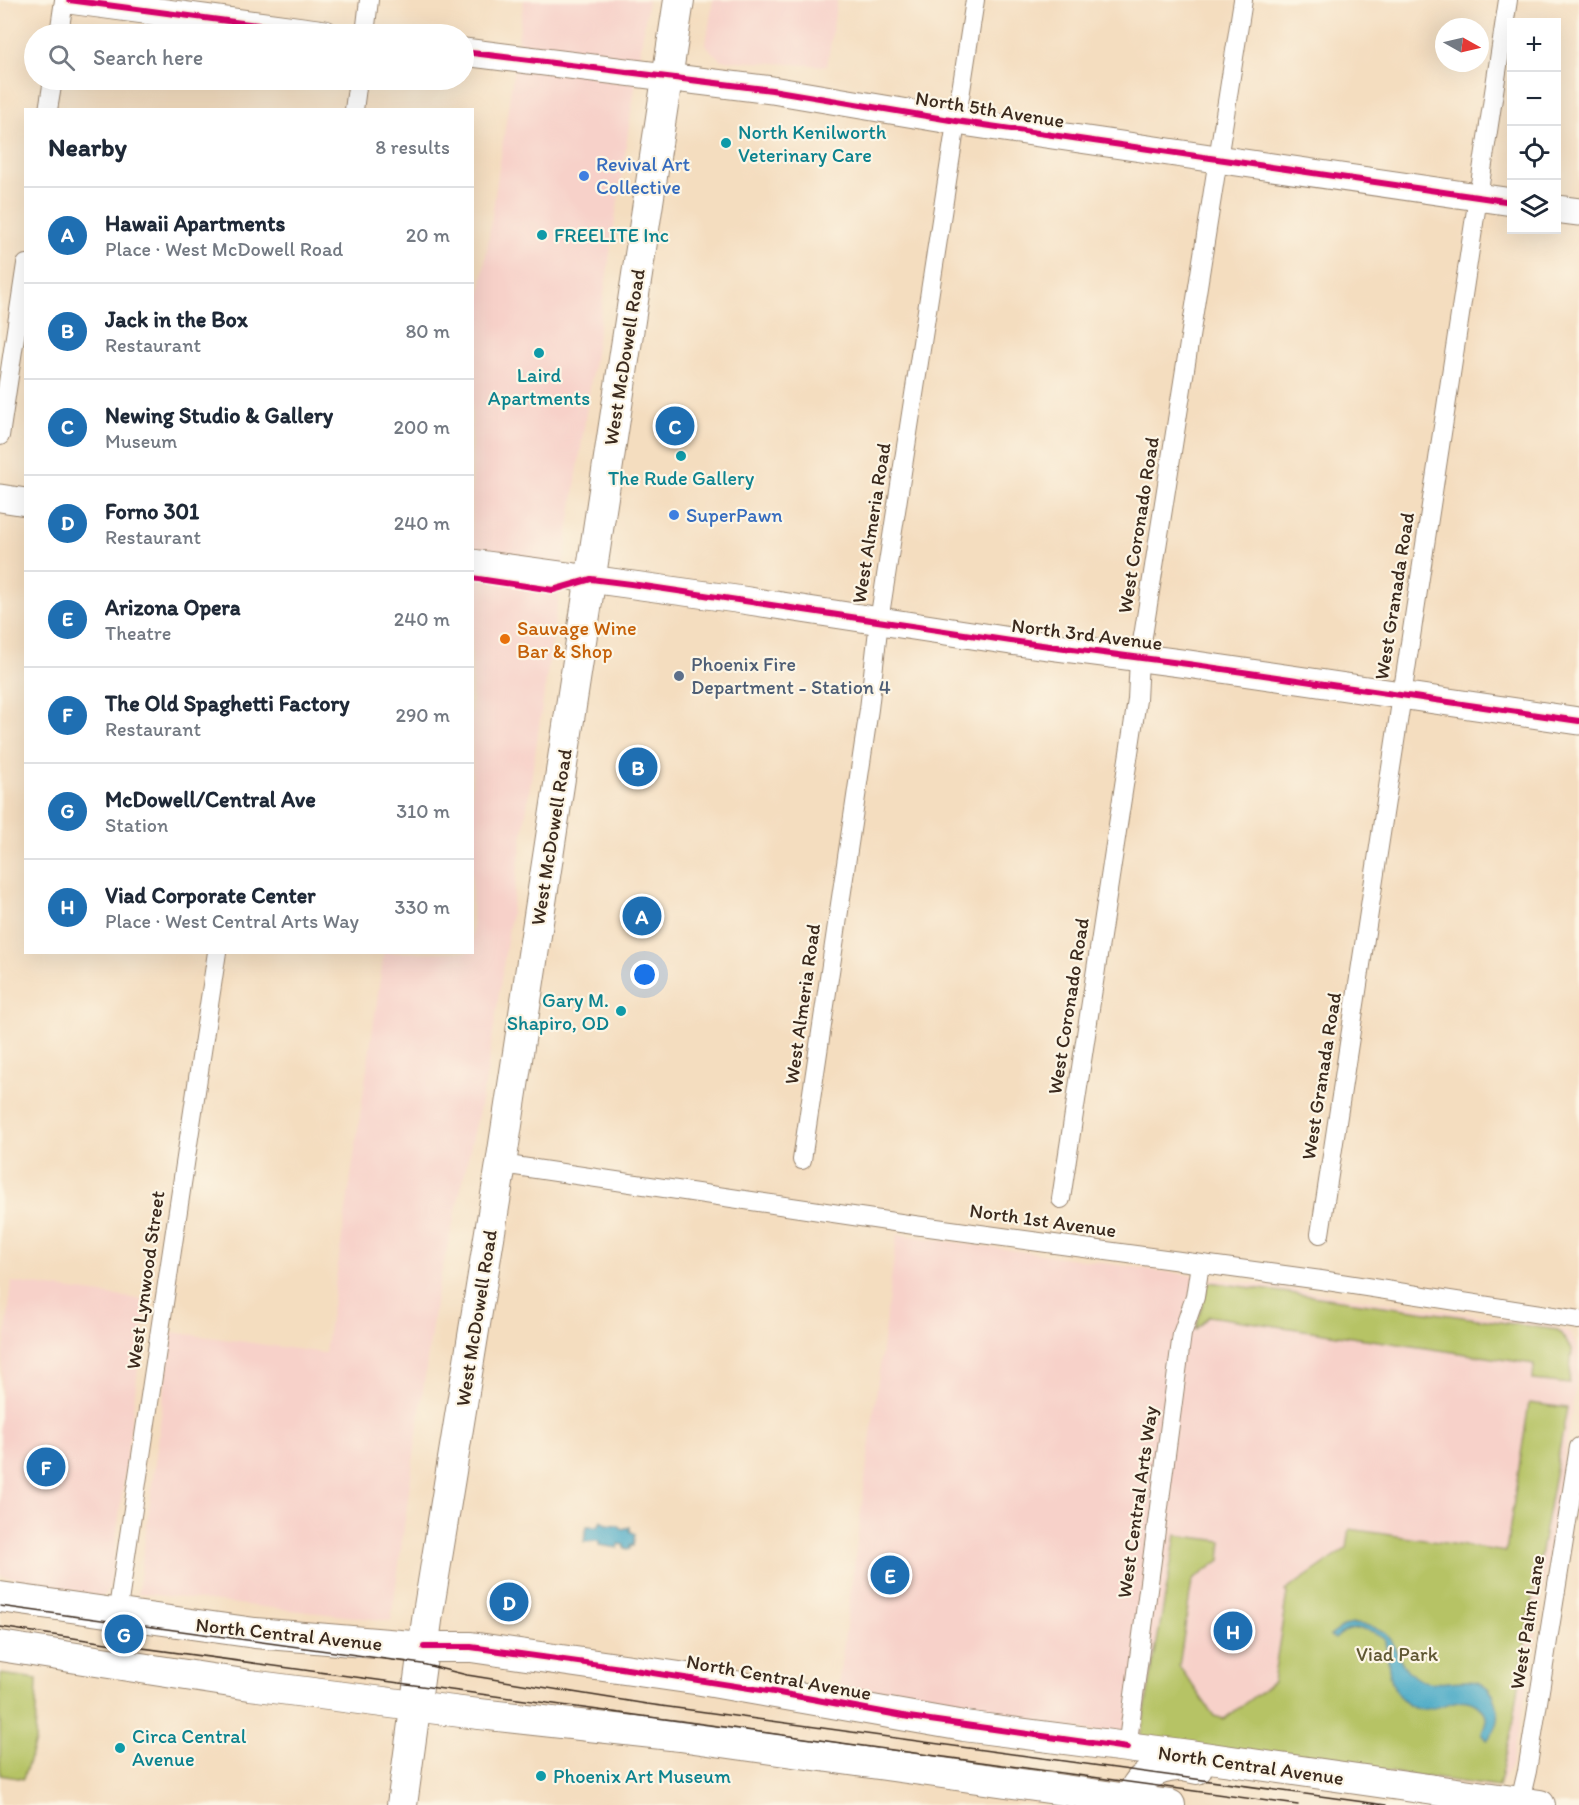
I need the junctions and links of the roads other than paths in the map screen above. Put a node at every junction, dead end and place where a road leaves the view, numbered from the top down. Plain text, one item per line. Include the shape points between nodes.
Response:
1 (64, 0) edge
2 (69, 0) edge
3 (369, 0) edge
4 (679, 0) edge
5 (975, 0) edge
6 (1243, 0) edge
7 (1508, 0) edge
8 (60, 24) edge
9 (250, 24) edge
10 (366, 24) edge
11 (474, 53) edge
12 (667, 77) junction
13 (51, 90) edge
14 (357, 90) edge
15 (48, 108) edge
16 (354, 108) edge
17 (956, 121) junction
18 (1219, 160) junction
19 (1479, 197) junction
20 (1507, 201) edge
21 (1561, 210) edge
22 (1579, 212) edge
23 (24, 277) edge
24 (0, 436) edge
25 (0, 498) edge
26 (24, 502) edge
27 (474, 563) edge
28 (591, 579) junction
29 (879, 621) junction
30 (1139, 658) junction
31 (1401, 696) junction
32 (1579, 721) edge
33 (217, 954) edge
34 (802, 1160) dead end
35 (501, 1164) junction
36 (1061, 1199) dead end
37 (1320, 1234) dead end
38 (1200, 1264) junction
39 (1579, 1320) edge
40 (1579, 1447) edge
41 (0, 1597) edge
42 (117, 1615) junction
43 (0, 1646) edge
44 (422, 1661) junction
45 (416, 1705) junction
46 (1127, 1748) junction
47 (1336, 1776) junction
48 (1020, 1782) junction
49 (1133, 1802) edge
50 (1526, 1804) edge
51 (402, 1805) edge
52 (1070, 1805) edge
53 (1170, 1805) edge

1 - 8 street
2 - 9 street
3 - 10 street
4 - 12 main road, West McDowell Road
5 - 17 street, West Almeria Road
6 - 18 street, West Coronado Road
7 - 19 street, West Granada Road
11 - 12 street, North 5th Avenue
12 - 17 street, North 5th Avenue
12 - 28 main road, West McDowell Road
13 - 15 street
14 - 16 street
17 - 18 street, North 5th Avenue
17 - 29 street, West Almeria Road
18 - 19 street, North 5th Avenue
18 - 30 street, West Coronado Road
19 - 20 street, North 5th Avenue
19 - 31 street, West Granada Road
21 - 22 street
23 - 24 street
25 - 26 street
27 - 28 street, North 3rd Avenue
28 - 29 street, North 3rd Avenue
28 - 35 main road, West McDowell Road
29 - 30 street, North 3rd Avenue
29 - 34 street, West Almeria Road
30 - 31 street, North 3rd Avenue
30 - 36 street, West Coronado Road via 1136,711
31 - 32 street, North 3rd Avenue
31 - 37 street, West Granada Road
33 - 42 street, West Lynwood Street
35 - 38 street, North 1st Avenue
35 - 44 main road, West McDowell Road
38 - 39 street, North 1st Avenue
38 - 46 street, West Central Arts Way via 1195,1297 1182,1334
40 - 50 street, West Palm Lane via 1527,1771
41 - 42 main road, North Central Avenue
42 - 44 main road, North Central Avenue
43 - 45 main road via 250,1685
44 - 45 main road, West McDowell Road
44 - 46 main road, North Central Avenue via 471,1647
45 - 48 main road
45 - 51 main road, West McDowell Road
46 - 47 main road, North Central Avenue
47 - 49 main road via 1299,1782 1177,1766 1137,1783
47 - 50 main road, North Central Avenue
48 - 49 main road
48 - 52 street
49 - 53 main road

